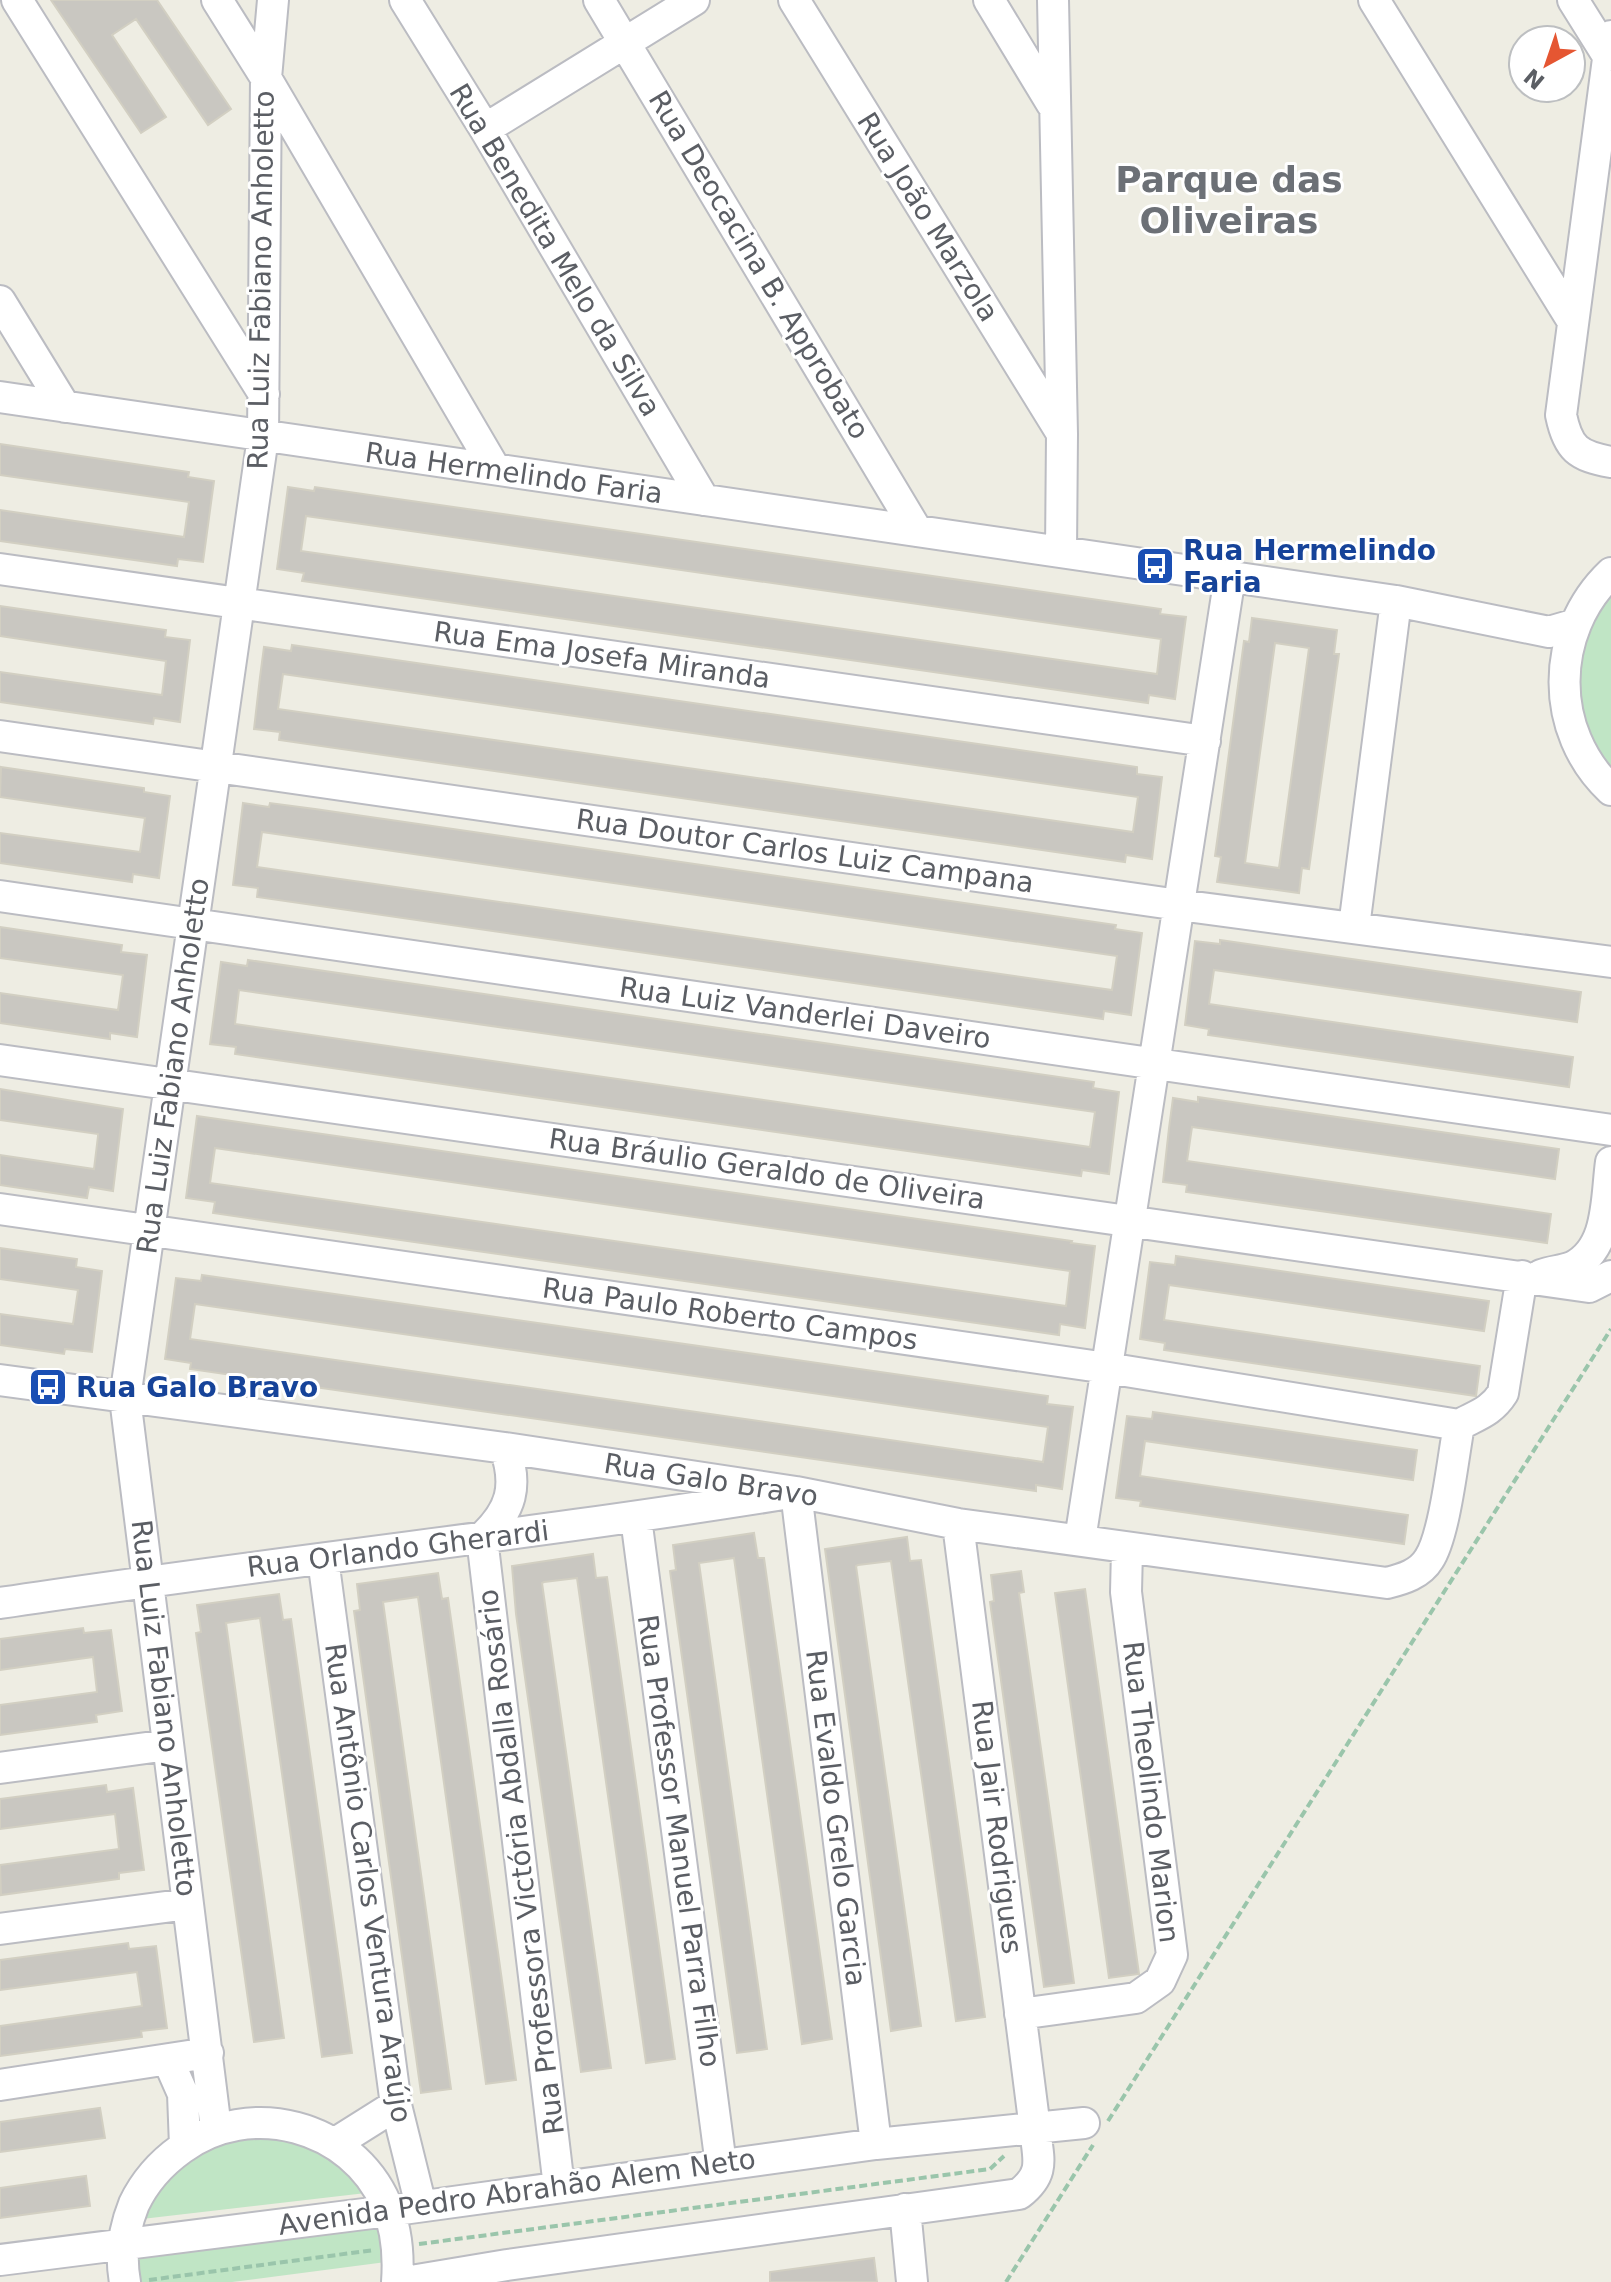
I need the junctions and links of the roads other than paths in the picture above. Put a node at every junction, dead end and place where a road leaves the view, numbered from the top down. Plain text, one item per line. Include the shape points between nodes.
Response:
1 (17, 0) edge
2 (217, 0) edge
3 (273, 0) edge
4 (405, 0) edge
5 (599, 0) edge
6 (694, 0) edge
7 (794, 0) edge
8 (989, 0) edge
9 (1053, 0) edge
10 (1374, 0) edge
11 (1573, 0) edge
12 (626, 42) junction
13 (1610, 46) edge
14 (266, 78) junction
15 (1053, 106) junction
16 (485, 129) junction
17 (0, 301) edge
18 (1572, 320) junction
19 (264, 394) junction
20 (0, 397) edge
21 (65, 407) junction
22 (1062, 434) junction
23 (263, 437) junction
24 (1611, 462) edge
25 (495, 469) junction
26 (704, 500) junction
27 (917, 531) junction
28 (1061, 552) junction
29 (0, 569) edge
30 (1611, 573) edge
31 (1230, 576) junction
32 (1396, 601) junction
33 (239, 603) junction
34 (1563, 635) junction
35 (0, 736) edge
36 (1205, 741) junction
37 (216, 767) junction
38 (1611, 790) edge
39 (0, 896) edge
40 (1179, 905) junction
41 (194, 924) junction
42 (1354, 927) junction
43 (1611, 962) edge
44 (0, 1060) edge
45 (1154, 1063) junction
46 (170, 1086) junction
47 (1611, 1130) edge
48 (1611, 1162) edge
49 (0, 1209) edge
50 (1130, 1219) junction
51 (150, 1231) junction
52 (1607, 1232) edge
53 (1611, 1276) edge
54 (1528, 1277) junction
55 (1107, 1368) junction
56 (0, 1380) edge
57 (125, 1398) junction
58 (1459, 1425) junction
59 (505, 1448) junction
60 (796, 1492) junction
61 (636, 1518) junction
62 (958, 1524) junction
63 (482, 1538) junction
64 (1080, 1540) junction
65 (1127, 1549) junction
66 (323, 1559) junction
67 (148, 1580) junction
68 (0, 1603) edge
69 (168, 1745) junction
70 (0, 1768) edge
71 (188, 1904) junction
72 (0, 1929) edge
73 (1020, 2014) junction
74 (208, 2053) junction
75 (168, 2060) junction
76 (0, 2085) edge
77 (396, 2105) junction
78 (1097, 2126) road end
79 (216, 2129) junction
80 (1035, 2129) junction
81 (334, 2144) junction
82 (876, 2144) junction
83 (185, 2146) junction
84 (721, 2165) junction
85 (559, 2187) junction
86 (421, 2206) junction
87 (905, 2209) junction
88 (388, 2211) junction
89 (124, 2244) junction
90 (0, 2260) edge
91 (508, 2273) edge
92 (136, 2281) edge
93 (397, 2282) edge
94 (405, 2282) edge
95 (912, 2282) edge

1 - 19 street
2 - 14 street
3 - 14 street, Rua Luiz Fabiano Anholetto
4 - 16 street, Rua Benedita Melo da Silva
5 - 12 street, Rua Deocacina B. Approbato
6 - 12 street
7 - 22 street, Rua João Marzola
8 - 15 street
9 - 15 street
10 - 18 street
11 - 13 street
12 - 16 street
12 - 27 street, Rua Deocacina B. Approbato
13 - 18 street
14 - 19 street, Rua Luiz Fabiano Anholetto
14 - 25 street
15 - 22 street
16 - 26 street, Rua Benedita Melo da Silva
17 - 21 street
18 - 24 street via 1561,415 1565,436 1585,458
19 - 23 street, Rua Luiz Fabiano Anholetto
20 - 21 street, Rua Hermelindo Faria
21 - 23 street, Rua Hermelindo Faria
22 - 28 street
23 - 25 street, Rua Hermelindo Faria
23 - 33 street, Rua Luiz Fabiano Anholetto
25 - 26 street, Rua Hermelindo Faria
26 - 27 street, Rua Hermelindo Faria
27 - 28 street, Rua Hermelindo Faria
28 - 31 street, Rua Hermelindo Faria
29 - 33 street, Rua Ema Josefa Miranda
30 - 34 street
31 - 32 street, Rua Hermelindo Faria
31 - 36 street
32 - 34 street, Rua Hermelindo Faria
32 - 42 street
33 - 36 street, Rua Ema Josefa Miranda
33 - 37 street, Rua Luiz Fabiano Anholetto
34 - 38 street via 1570,723 1589,764
35 - 37 street, Rua Doutor Carlos Luiz Campana
36 - 40 street
37 - 40 street, Rua Doutor Carlos Luiz Campana
37 - 41 street, Rua Luiz Fabiano Anholetto
39 - 41 street, Rua Luiz Vanderlei Daveiro
40 - 42 street, Rua Doutor Carlos Luiz Campana
40 - 45 street
41 - 45 street, Rua Luiz Vanderlei Daveiro
41 - 46 street, Rua Luiz Fabiano Anholetto
42 - 43 street, Rua Doutor Carlos Luiz Campana
44 - 46 street, Rua Bráulio Geraldo de Oliveira
45 - 47 street, Rua Luiz Vanderlei Daveiro
45 - 50 street
46 - 50 street, Rua Bráulio Geraldo de Oliveira
46 - 51 street, Rua Luiz Fabiano Anholetto
48 - 52 street
49 - 51 street, Rua Paulo Roberto Campos
50 - 54 street, Rua Bráulio Geraldo de Oliveira
50 - 55 street
51 - 55 street, Rua Paulo Roberto Campos
51 - 57 street, Rua Luiz Fabiano Anholetto
52 - 54 street via 1577,1265
53 - 54 street, Rua Bráulio Geraldo de Oliveira via 1589,1287
54 - 58 street via 1503,1393 1484,1414
55 - 58 street, Rua Paulo Roberto Campos
55 - 64 street
56 - 57 street, Rua Galo Bravo
57 - 59 street, Rua Galo Bravo
57 - 67 street, Rua Luiz Fabiano Anholetto
58 - 65 street, Rua Galo Bravo via 1429,1559 1419,1571 1387,1583
59 - 60 street, Rua Galo Bravo
59 - 63 street via 512,1487 507,1507
60 - 61 street, Rua Orlando Gherardi
60 - 62 street, Rua Galo Bravo
60 - 82 street, Rua Evaldo Grelo Garcia
61 - 63 street, Rua Orlando Gherardi
61 - 84 street, Rua Professor Manuel Parra Filho
62 - 64 street, Rua Galo Bravo
62 - 73 street, Rua Jair Rodrigues
63 - 66 street, Rua Orlando Gherardi
63 - 85 street, Rua Professora Victória Abdalla Rosário
64 - 65 street, Rua Galo Bravo
65 - 73 street, Rua Theolindo Marion via 1126,1592 1172,1955 1160,1981 1136,1998
66 - 67 street, Rua Orlando Gherardi
66 - 77 street, Rua Antônio Carlos Ventura Araújo
67 - 68 street, Rua Orlando Gherardi
67 - 69 street, Rua Luiz Fabiano Anholetto
69 - 70 street
69 - 71 street, Rua Luiz Fabiano Anholetto
71 - 72 street
71 - 74 street, Rua Luiz Fabiano Anholetto
73 - 80 street, Rua Jair Rodrigues
74 - 75 street
74 - 79 street, Rua Luiz Fabiano Anholetto
75 - 76 street
75 - 83 street via 183,2094
77 - 81 street
77 - 86 street, Rua Antônio Carlos Ventura Araújo
78 - 80 street, Avenida Pedro Abrahão Alem Neto
79 - 81 street via 278,2123
79 - 83 street
80 - 82 street, Avenida Pedro Abrahão Alem Neto
80 - 87 street via 1039,2172 1019,2194
81 - 88 street via 364,2170
82 - 84 street, Avenida Pedro Abrahão Alem Neto
83 - 89 street via 163,2162 138,2196
84 - 85 street, Avenida Pedro Abrahão Alem Neto
85 - 86 street, Avenida Pedro Abrahão Alem Neto
86 - 88 street, Avenida Pedro Abrahão Alem Neto
87 - 91 street
87 - 95 street
88 - 89 street, Avenida Pedro Abrahão Alem Neto
88 - 93 street via 397,2247
89 - 90 street, Avenida Pedro Abrahão Alem Neto
89 - 92 street
91 - 94 street

